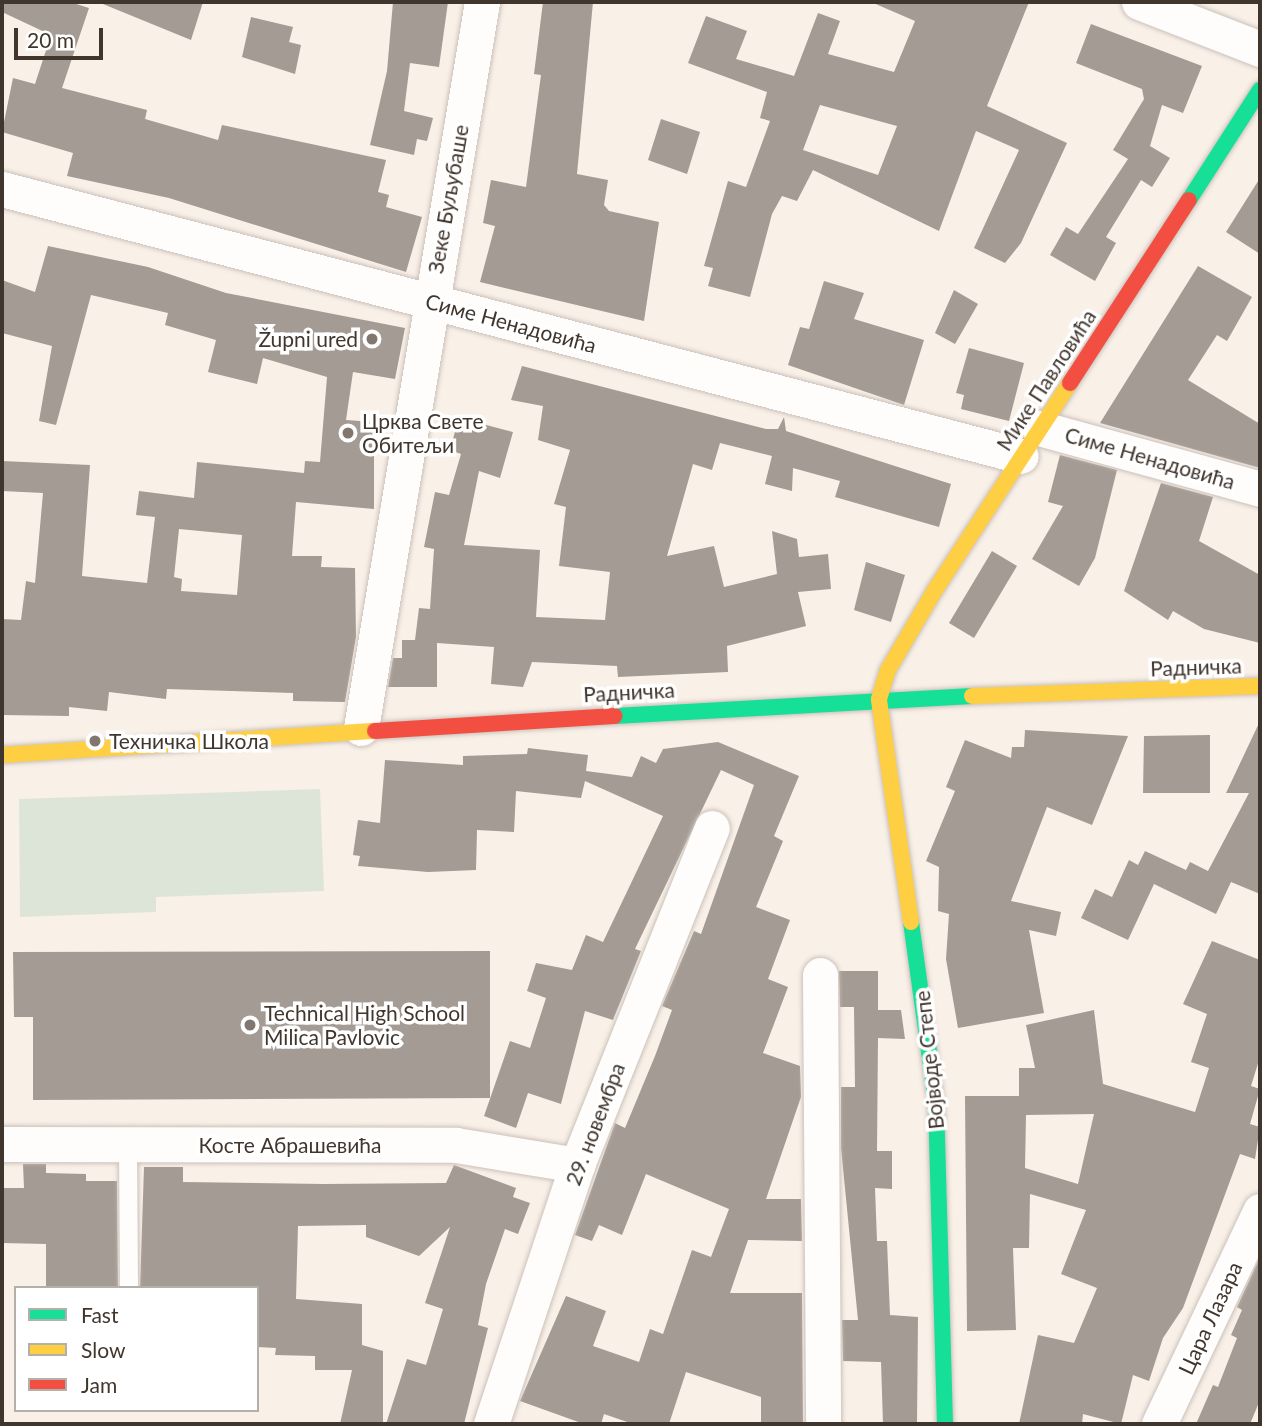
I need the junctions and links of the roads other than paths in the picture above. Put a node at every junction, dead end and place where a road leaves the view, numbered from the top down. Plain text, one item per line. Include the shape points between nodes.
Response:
1 (482, 2) edge
2 (1139, 2) edge
3 (1260, 49) edge
4 (1260, 90) edge
5 (2, 189) edge
6 (430, 302) junction
7 (1030, 442) junction
8 (1260, 489) edge
9 (1260, 686) edge
10 (879, 699) junction
11 (361, 728) junction
12 (2, 755) edge
13 (712, 828) dead end
14 (820, 975) dead end
15 (2, 1144) edge
16 (128, 1145) junction
17 (577, 1164) junction
18 (1260, 1211) edge
19 (129, 1286) edge
20 (491, 1424) edge
21 (823, 1424) edge
22 (945, 1424) edge
23 (1159, 1424) edge

1 - 6 street, Зеке Буљубаше
2 - 3 street
4 - 7 street, Мике Павловића
5 - 6 street, Симе Ненадовића
6 - 7 street, Симе Ненадовића
6 - 11 street, Зеке Буљубаше
7 - 8 street, Симе Ненадовића
7 - 10 street, Мике Павловића via 900,645
9 - 10 street, Радничка
10 - 11 street, Радничка
10 - 22 street, Војводе Степе via 936,1102
11 - 12 street, Радничка
13 - 17 street, 29. новембра
14 - 21 street
15 - 16 street, Косте Абрашевића
16 - 17 street, Косте Абрашевића via 456,1144
16 - 19 lane
17 - 20 street, 29. новембра
18 - 23 street, Цара Лазара

